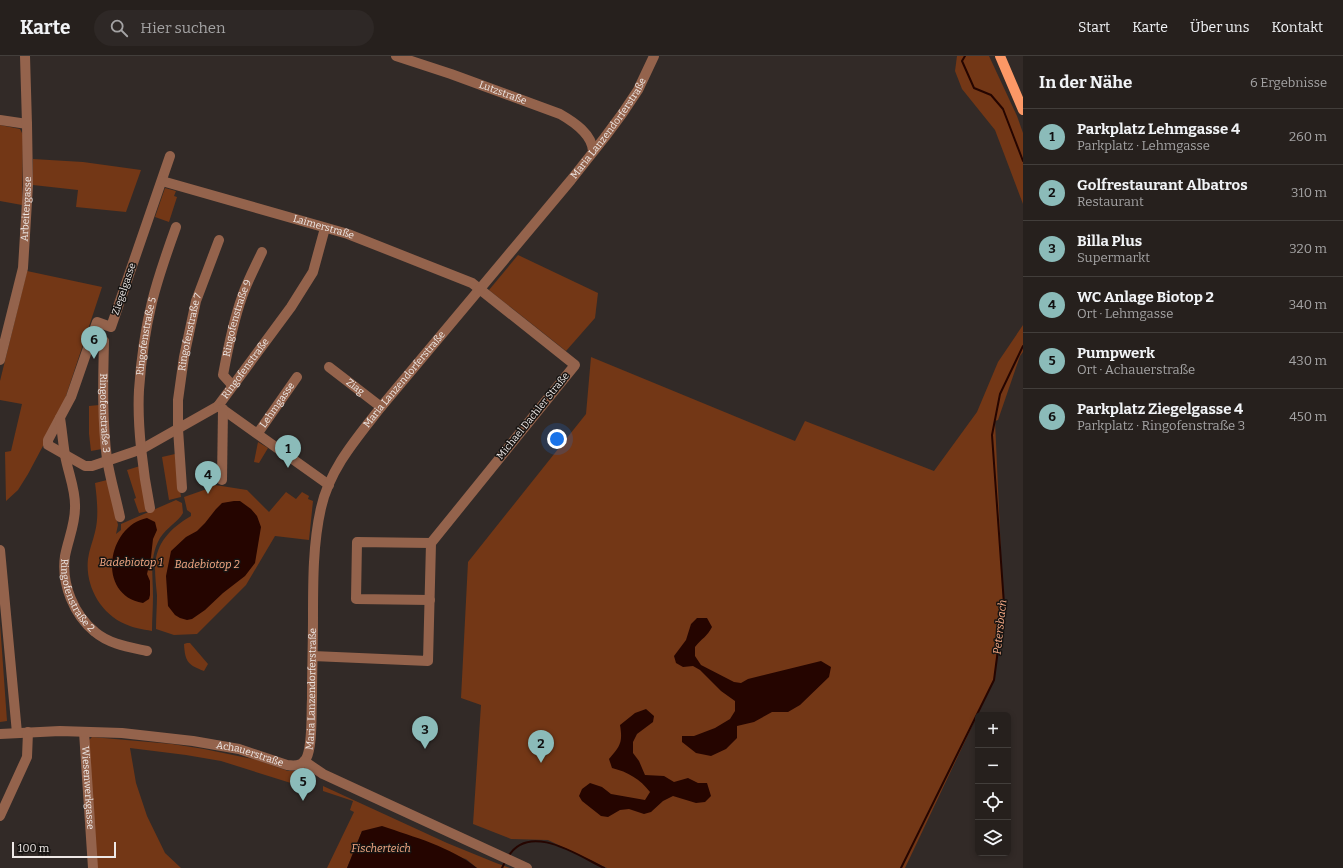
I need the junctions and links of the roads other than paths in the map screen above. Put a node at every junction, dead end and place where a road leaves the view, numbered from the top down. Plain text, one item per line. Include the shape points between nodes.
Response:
1 (25, 56) edge
2 (396, 56) edge
3 (654, 56) edge
4 (1000, 56) edge
5 (1023, 110) edge
6 (0, 120) edge
7 (28, 124) junction
8 (593, 151) junction
9 (170, 156) dead end
10 (162, 181) junction
11 (176, 227) dead end
12 (325, 228) junction
13 (219, 240) dead end
14 (262, 252) dead end
15 (480, 289) junction
16 (104, 342) dead end
17 (0, 360) edge
18 (329, 367) dead end
19 (297, 378) dead end
20 (232, 385) junction
21 (220, 407) junction
22 (381, 407) junction
23 (60, 418) junction
24 (178, 429) junction
25 (258, 433) junction
26 (48, 446) joint
27 (142, 449) junction
28 (65, 455) junction
29 (107, 461) junction
30 (222, 480) dead end
31 (329, 485) junction
32 (182, 488) dead end
33 (150, 508) dead end
34 (120, 516) dead end
35 (431, 543) junction
36 (0, 550) edge
37 (430, 600) junction
38 (147, 651) dead end
39 (313, 656) junction
40 (22, 732) junction
41 (84, 732) junction
42 (0, 734) edge
43 (304, 761) junction
44 (0, 816) edge
45 (93, 868) edge
46 (528, 868) edge

1 - 7 street, Arbeitergasse
2 - 8 street, Lutzstraße via 560,114 571,120 590,139
3 - 8 street, Maria Lanzendorferstraße via 638,90
4 - 5 main road
6 - 7 street
7 - 17 street, Arbeitergasse via 28,185 23,268
8 - 15 street, Maria Lanzendorferstraße
9 - 10 street, Ziegelgasse
10 - 12 street, Laimerstraße
10 - 23 street, Ziegelgasse via 111,327 97,322 71,397
11 - 27 street, Ringofenstraße 5 via 152,301 142,357 139,420
12 - 15 street, Laimerstraße via 348,234 472,283
12 - 20 street, Ringofenstraße via 313,272 291,307
13 - 24 street, Ringofenstraße 7 via 202,283 190,326 178,400
14 - 20 street, Ringofenstraße 9 via 234,320 223,375
15 - 22 street, Maria Lanzendorferstraße
15 - 35 street, Michael Dachler Straße via 575,365
16 - 29 street, Ringofenstraße 3 via 103,410
18 - 22 street, Ziag
19 - 25 street, Lehmgasse
20 - 21 street, Ringofenstraße
21 - 24 street, Ringofenstraße
21 - 25 street, Lehmgasse
21 - 30 street
22 - 31 street, Maria Lanzendorferstraße via 342,459
23 - 26 street, Ziegelgasse via 48,440
23 - 28 street, Ringofenstraße 2
24 - 27 street, Ringofenstraße
24 - 32 street, Ringofenstraße 7
25 - 31 street, Lehmgasse
26 - 28 street, Ringofenstraße
27 - 29 street, Ringofenstraße
27 - 33 street, Ringofenstraße 5
28 - 29 street, Ringofenstraße via 85,466
28 - 38 street, Ringofenstraße 2 via 75,508 64,567 70,599 79,615 95,632 121,645
29 - 34 street, Ringofenstraße 3
31 - 39 street, Maria Lanzendorferstraße via 321,507 317,534 313,582
35 - 37 street
35 - 37 street via 357,542 356,599
36 - 40 street via 13,704
37 - 39 street via 428,661
39 - 43 street, Maria Lanzendorferstraße via 310,741 307,758
40 - 41 street, Achauerstraße
40 - 42 street, Achauerstraße
40 - 44 street via 20,757 23,766
41 - 43 street, Achauerstraße via 193,740 239,749 288,766
41 - 45 street, Wiesenwerkgasse
43 - 46 street via 323,774

